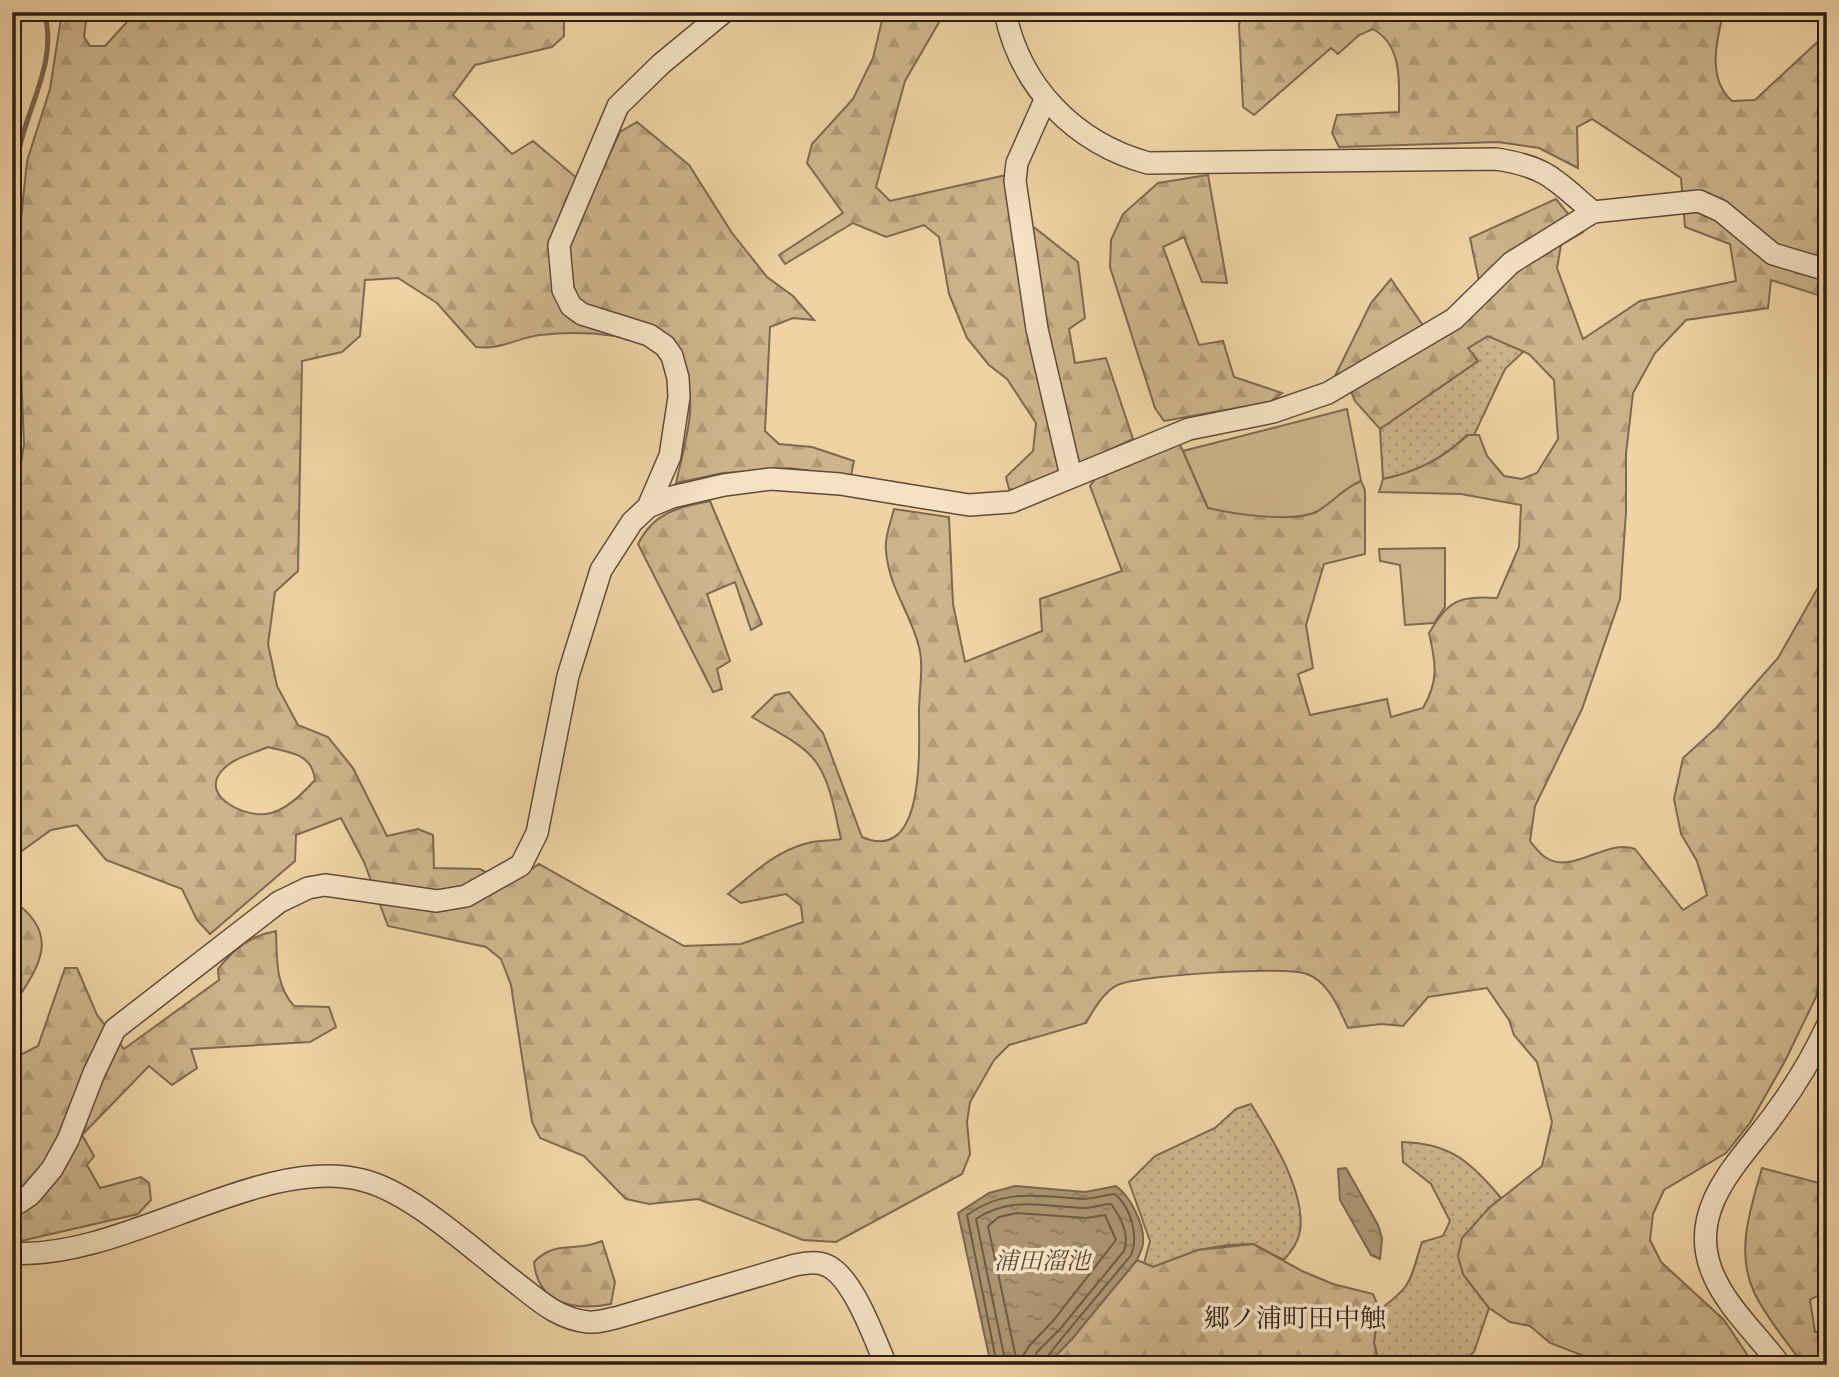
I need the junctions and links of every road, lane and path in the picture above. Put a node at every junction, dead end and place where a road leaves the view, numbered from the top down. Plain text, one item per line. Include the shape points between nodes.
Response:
1 (724, 12) edge
2 (1005, 12) edge
3 (1045, 100) junction
4 (1593, 212) junction
5 (1827, 270) edge
6 (1071, 476) junction
7 (648, 507) junction
8 (1827, 1026) edge
9 (12, 1207) edge
10 (12, 1253) edge
11 (886, 1365) edge
12 (1780, 1365) edge

1 - 7 street via 618,106 559,245 563,290 571,306 582,314 649,335 672,356 678,377 674,433 670,457
2 - 3 street via 1022,63
3 - 4 street via 1081,132 1148,163 1496,159 1543,170
3 - 6 street via 1017,163 1015,181 1037,329
4 - 5 street via 1699,201 1721,211 1773,254
4 - 6 street via 1511,263 1454,319 1328,393 1273,412 1189,429
6 - 7 street via 1010,502 988,505 840,484 771,480 695,491
7 - 9 street via 601,570 568,676 537,832 521,865 466,896 437,901 325,885 279,902 115,1029 52,1169 30,1195
8 - 12 street via 1813,1057 1777,1111 1716,1192 1705,1230 1711,1271 1732,1306
10 - 11 street via 62,1249 103,1239 272,1184 318,1176 348,1177 403,1197 550,1310 579,1320 619,1317 816,1262 830,1267 852,1292

